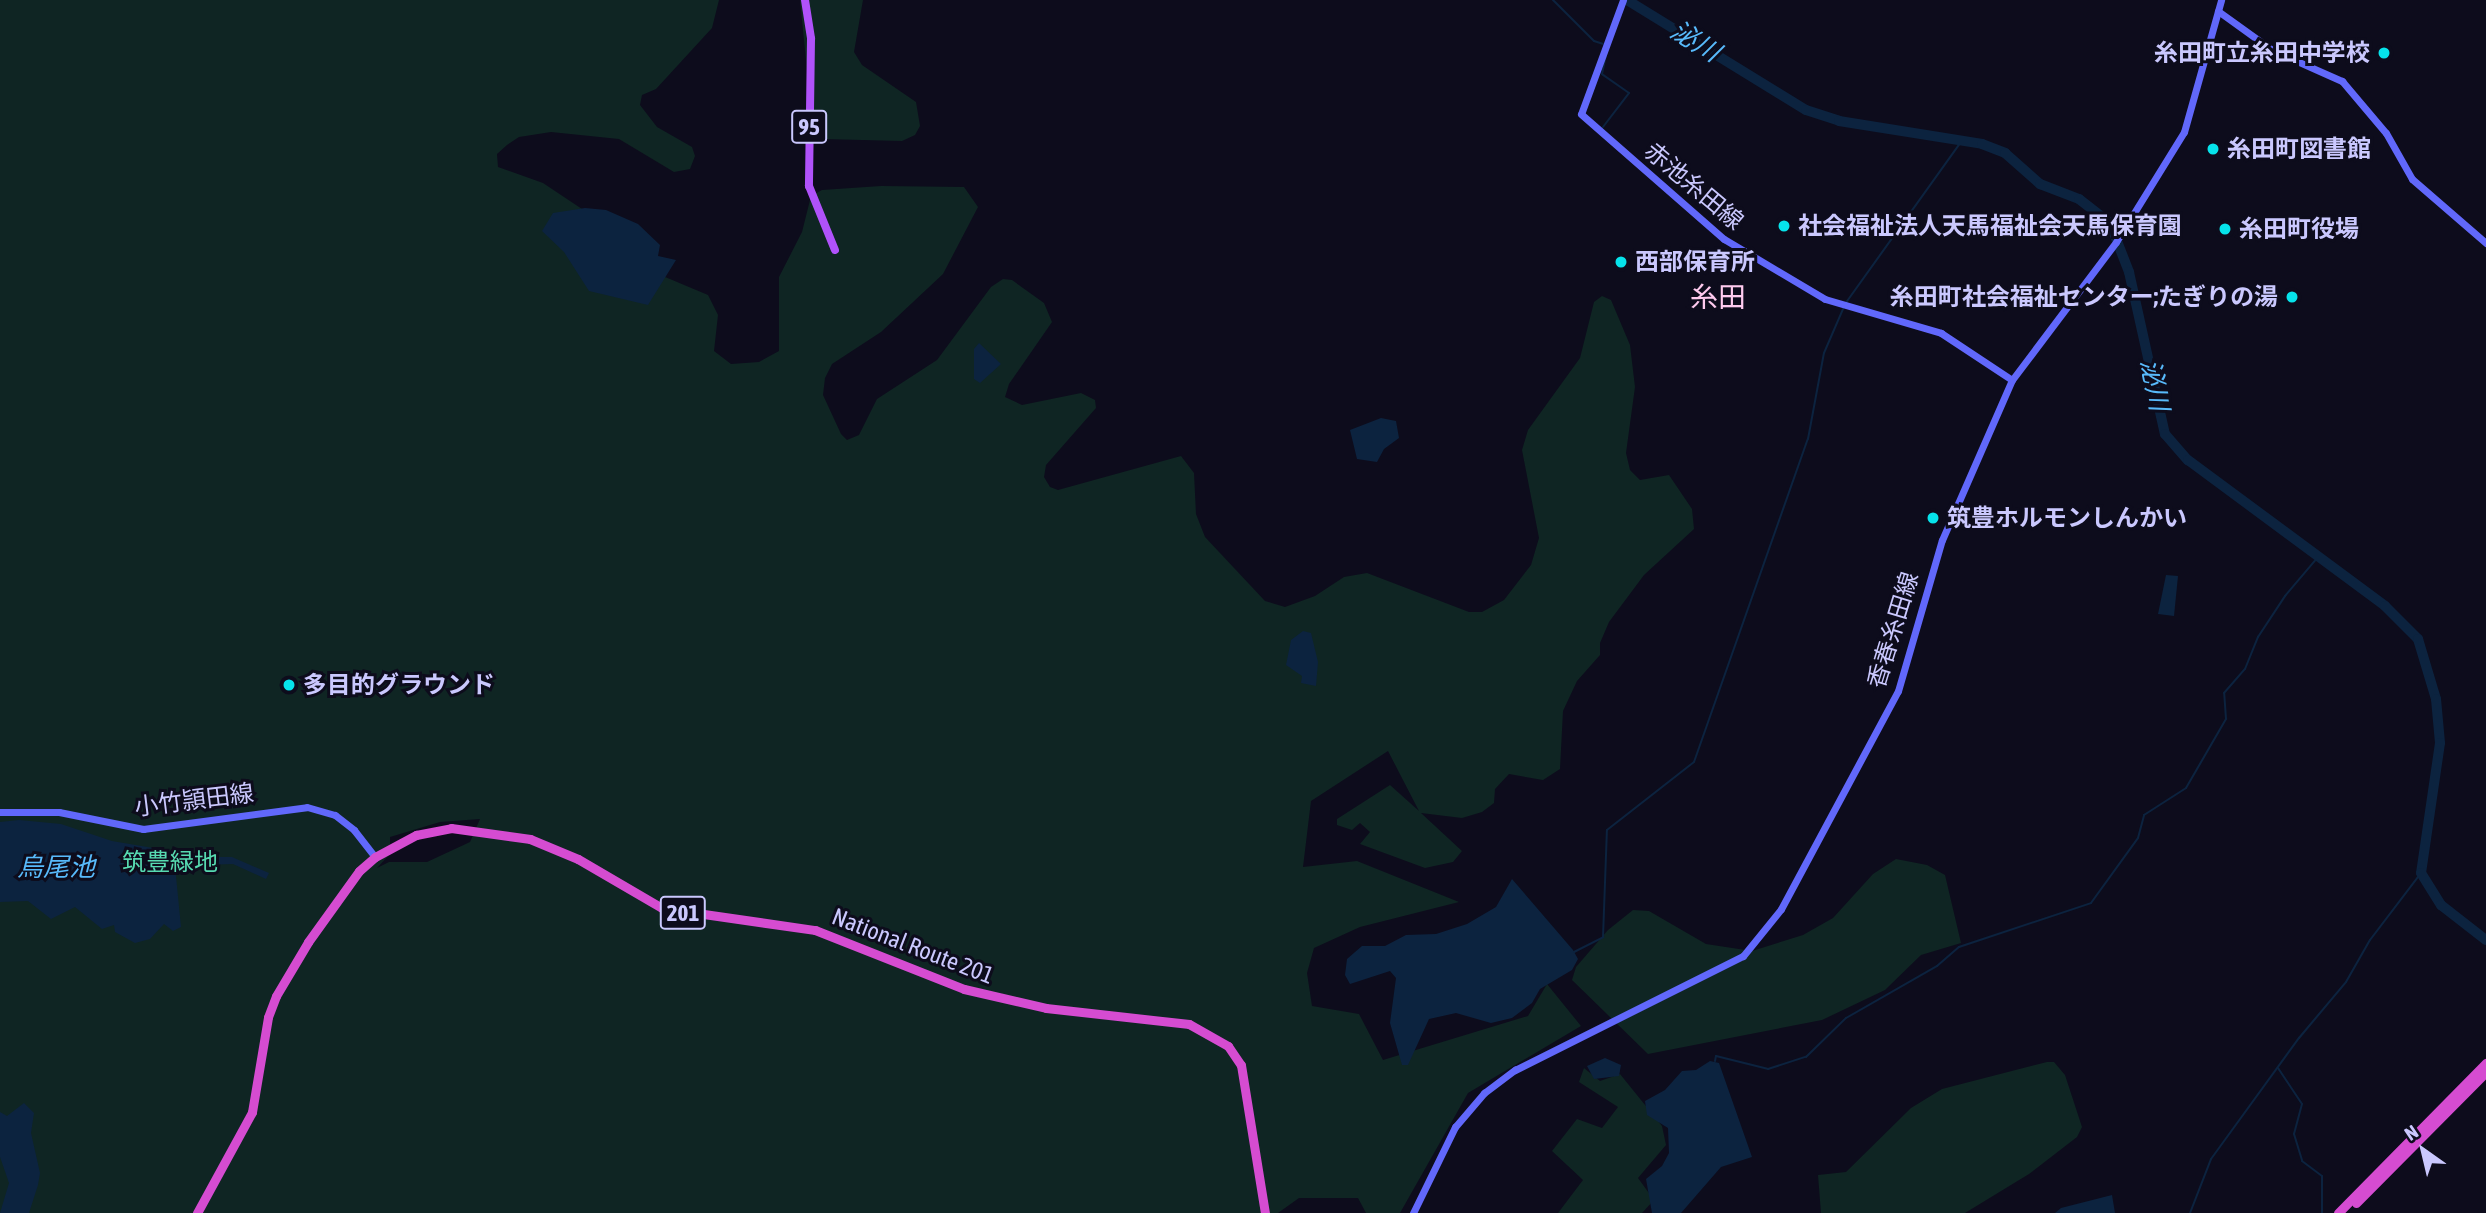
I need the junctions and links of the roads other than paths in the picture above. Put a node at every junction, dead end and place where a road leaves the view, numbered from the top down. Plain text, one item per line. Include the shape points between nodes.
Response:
1 (805, 0) edge
2 (1623, 0) edge
3 (2221, 0) edge
4 (2218, 11) junction
5 (2486, 243) edge
6 (835, 250) dead end
7 (2012, 380) junction
8 (0, 811) edge
9 (375, 857) junction
10 (2486, 1063) edge
11 (2486, 1073) edge
12 (197, 1213) edge
13 (1265, 1213) edge
14 (1413, 1213) edge
15 (2338, 1213) edge
16 (2346, 1213) edge

1 - 6 main road, 95 via 811,49 809,186
2 - 7 main road, 赤池糸田線 via 1581,114 1724,239 1825,299 1941,333
3 - 4 main road, 香春糸田線
4 - 5 main road via 2274,51 2342,81 2386,133 2413,179
4 - 7 main road, 香春糸田線 via 2183,132 2116,242
7 - 14 main road, 香春糸田線 via 1934,561 1898,691 1781,909 1756,946 1729,965 1515,1070 1484,1093 1455,1127
8 - 9 main road, 小竹頴田線 via 59,812 143,830 307,807 335,815
9 - 12 highway, National Route 201 / 201 via 340,895 276,996 253,1112
9 - 13 highway, National Route 201 / 201 via 416,835 451,828 494,830 579,859 662,908 815,930 964,989 1009,1000 1189,1024 1228,1046 1241,1065
10 - 15 highway
11 - 16 highway

